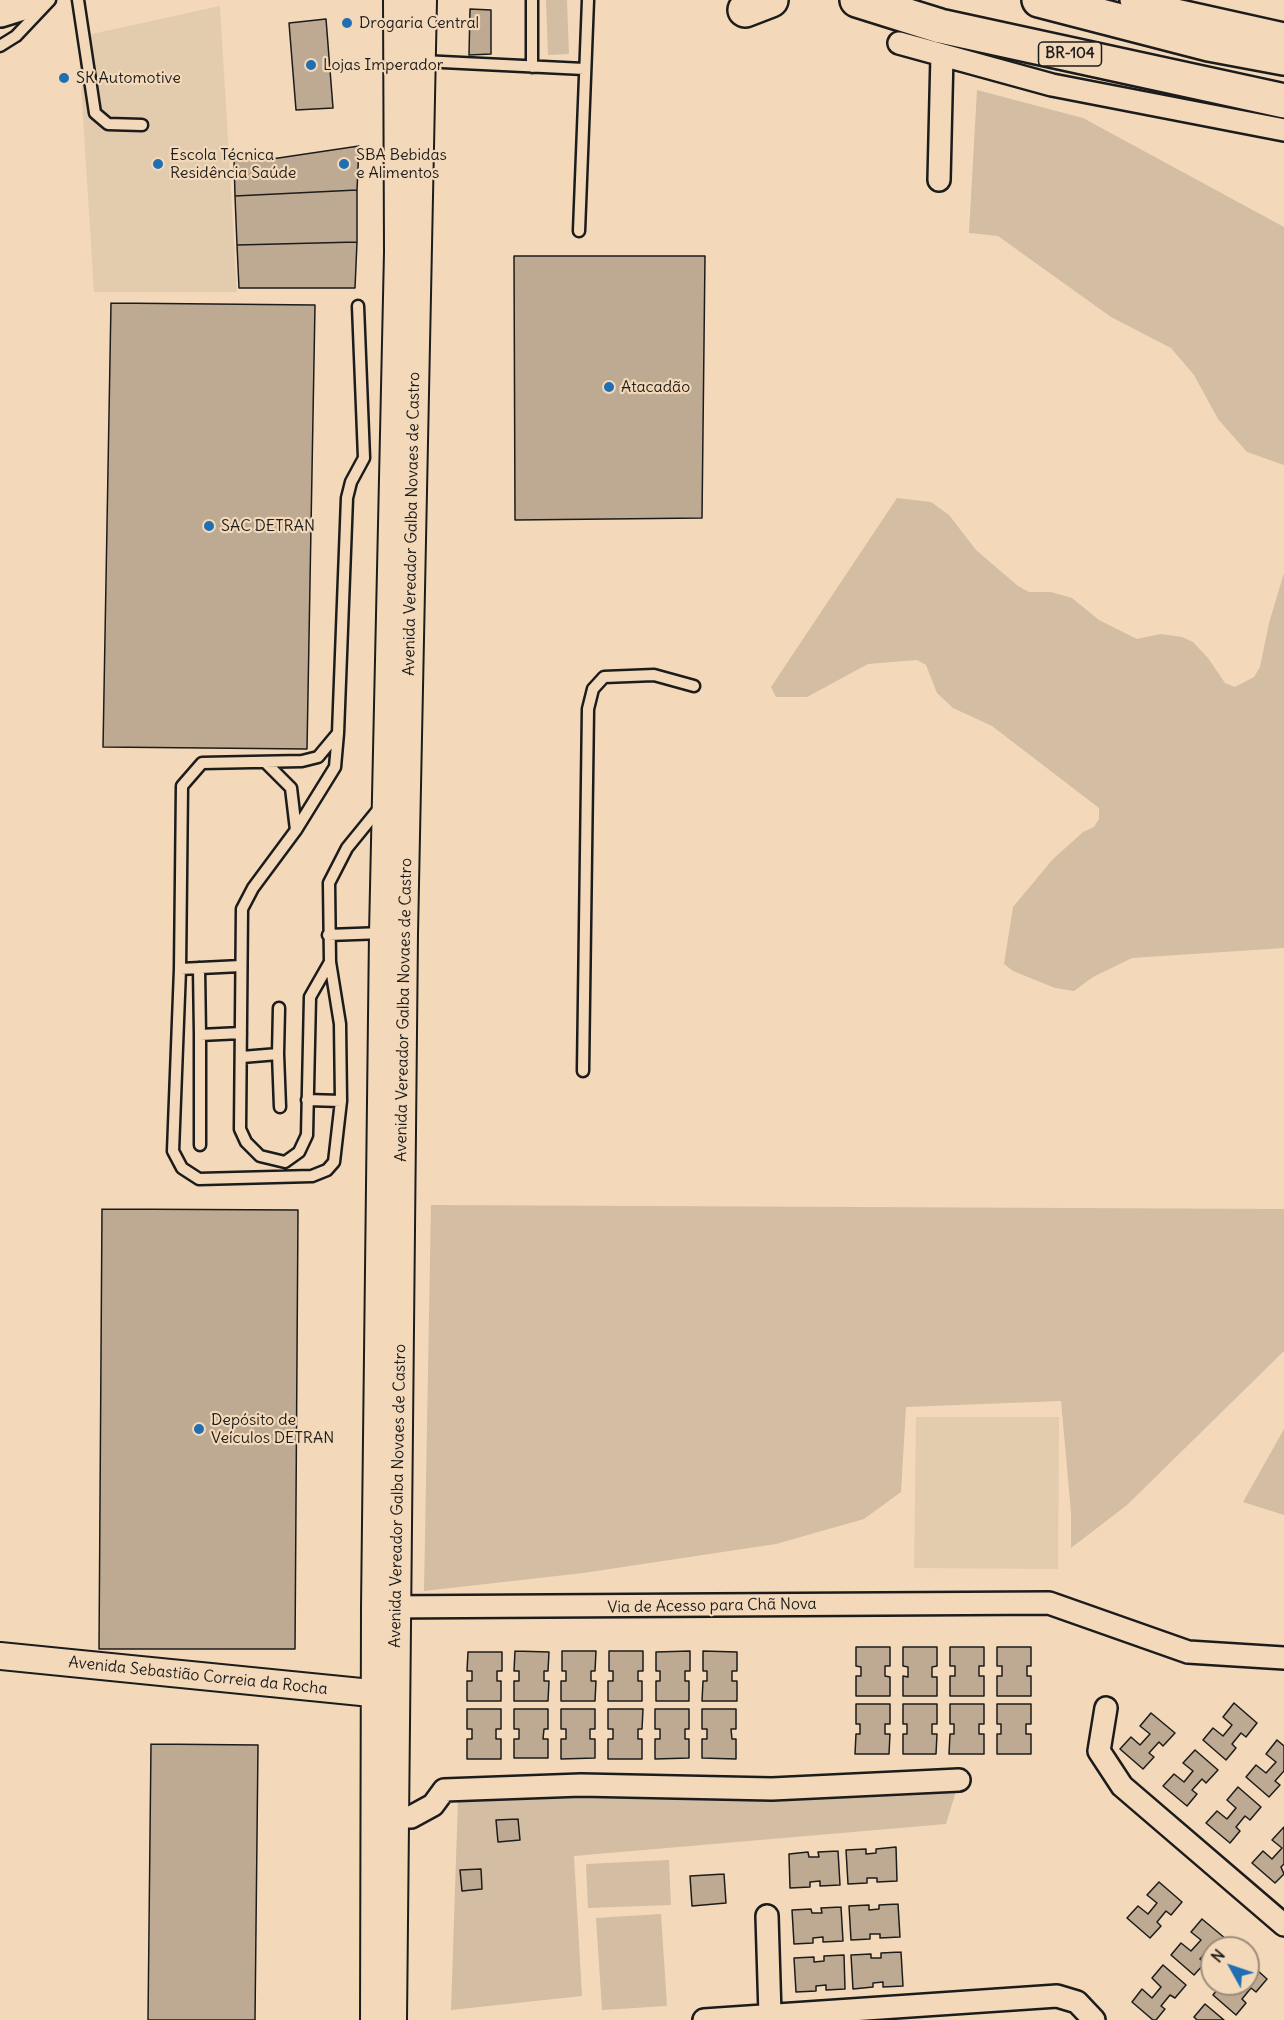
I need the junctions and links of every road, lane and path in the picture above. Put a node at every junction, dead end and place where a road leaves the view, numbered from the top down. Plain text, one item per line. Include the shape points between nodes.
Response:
1 (32, 0) edge
2 (51, 0) edge
3 (78, 0) edge
4 (397, 0) edge
5 (423, 0) edge
6 (532, 0) edge
7 (588, 0) edge
8 (857, 0) edge
9 (1039, 0) edge
10 (1131, 0) edge
11 (0, 10) edge
12 (1284, 34) edge
13 (899, 43) dead end
14 (0, 46) edge
15 (942, 55) junction
16 (1284, 58) edge
17 (420, 61) junction
18 (532, 67) junction
19 (584, 69) junction
20 (1284, 101) edge
21 (142, 125) dead end
22 (1284, 130) edge
23 (939, 180) dead end
24 (579, 231) dead end
25 (358, 306) dead end
26 (694, 686) dead end
27 (338, 733) junction
28 (266, 762) junction
29 (386, 800) junction
30 (296, 830) junction
31 (394, 933) junction
32 (328, 935) junction
33 (330, 962) junction
34 (241, 966) junction
35 (199, 968) junction
36 (180, 969) junction
37 (279, 1008) dead end
38 (242, 1033) junction
39 (200, 1035) junction
40 (279, 1054) junction
41 (242, 1057) junction
42 (584, 1071) dead end
43 (307, 1100) junction
44 (341, 1101) junction
45 (280, 1107) dead end
46 (200, 1145) dead end
47 (386, 1607) junction
48 (0, 1656) edge
49 (1284, 1658) edge
50 (385, 1695) junction
51 (1106, 1708) dead end
52 (959, 1780) dead end
53 (393, 1816) junction
54 (767, 1916) dead end
55 (1284, 1925) edge
56 (770, 2015) junction
57 (374, 2020) edge
58 (393, 2020) edge
59 (704, 2020) edge
60 (1094, 2020) edge

1 - 11 highway
2 - 14 lane via 16,36
3 - 21 lane via 95,113 108,124
4 - 29 street, Avenida Vereador Galba Novaes de Castro via 398,252
5 - 17 street, Avenida Vereador Galba Novaes de Castro
6 - 18 lane
7 - 19 lane
8 - 20 highway, BR-104 via 1097,67
9 - 16 highway via 1209,44
10 - 12 street
13 - 15 street
15 - 22 street via 1052,84 1115,91
15 - 23 street
17 - 18 lane
17 - 31 street, Avenida Vereador Galba Novaes de Castro
18 - 19 lane
19 - 24 lane
25 - 27 lane via 364,458 347,498
26 - 42 lane via 654,675 604,677 593,689 588,709
27 - 28 lane via 318,757
27 - 30 lane via 335,767
28 - 30 lane via 291,788
28 - 36 lane via 202,763 182,786
29 - 31 street, Avenida Vereador Galba Novaes de Castro
29 - 32 lane via 347,848 329,883
30 - 34 lane via 242,909
31 - 32 lane
31 - 47 street, Avenida Vereador Galba Novaes de Castro
32 - 33 lane
33 - 43 lane via 310,997
33 - 44 lane via 340,1023
34 - 35 lane
34 - 38 lane
35 - 36 lane
35 - 39 lane
36 - 44 lane via 173,1151 182,1168 199,1179 312,1176 327,1170 334,1162
37 - 40 lane
38 - 39 lane
38 - 41 lane
39 - 46 lane
40 - 41 lane
40 - 45 lane
41 - 43 lane via 240,1129 260,1156 285,1162 299,1152 307,1135
43 - 44 lane
47 - 49 street, Via de Acesso para Chã Nova via 1049,1602 1188,1652
47 - 50 street, Avenida Vereador Galba Novaes de Castro
48 - 50 street, Avenida Sebastião Correia da Rocha
50 - 53 street, Avenida Vereador Galba Novaes de Castro
50 - 57 street, Avenida Vereador Galba Novaes de Castro
51 - 55 street via 1099,1751 1122,1786
52 - 53 street via 783,1788 580,1785 444,1790 433,1805 411,1817
53 - 58 street, Avenida Vereador Galba Novaes de Castro
54 - 56 street
56 - 59 street
56 - 60 street via 1057,1996 1077,2002

